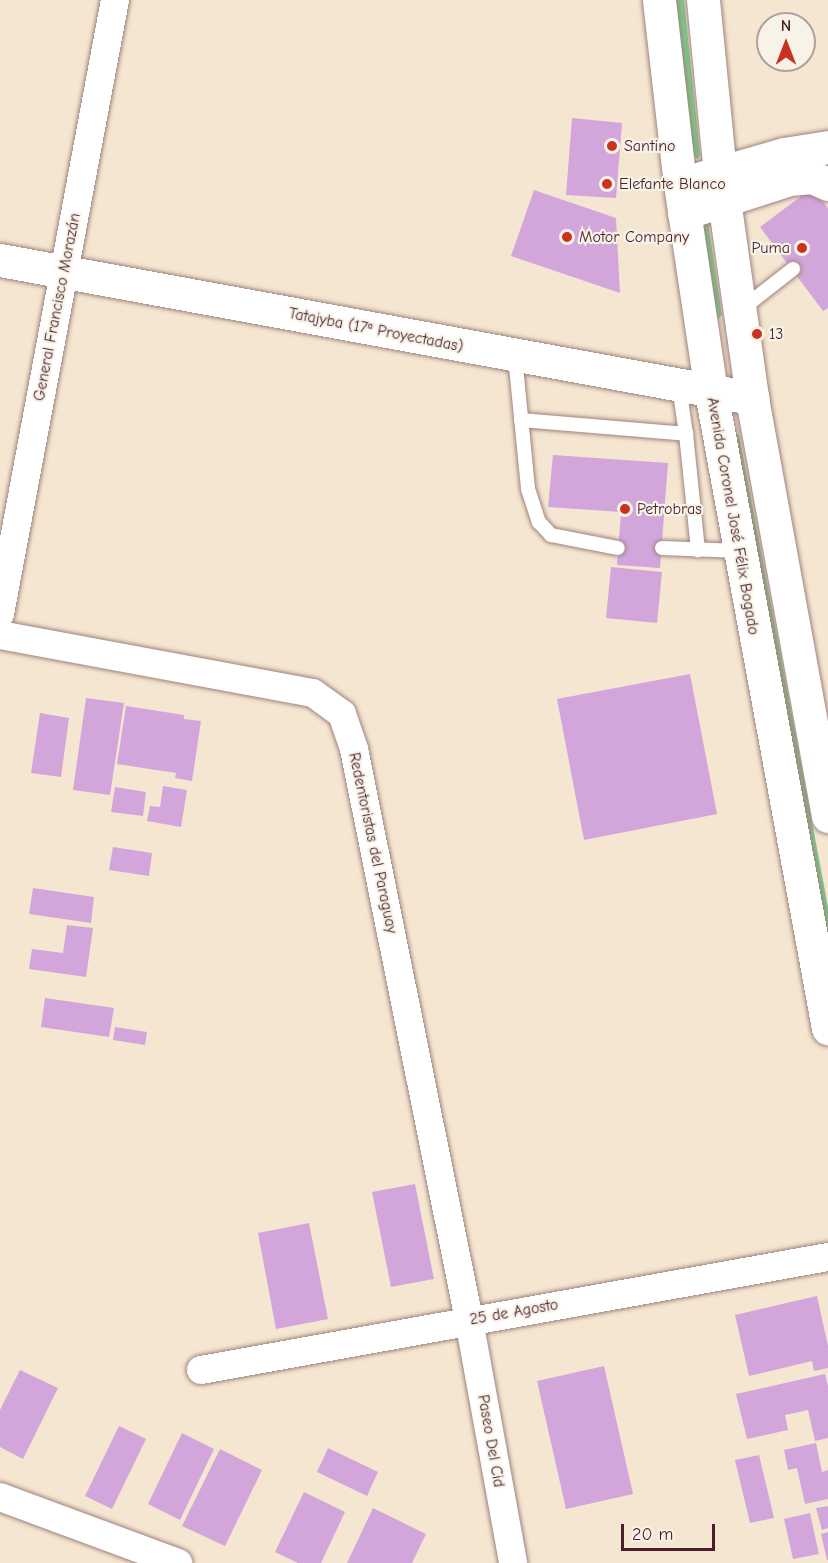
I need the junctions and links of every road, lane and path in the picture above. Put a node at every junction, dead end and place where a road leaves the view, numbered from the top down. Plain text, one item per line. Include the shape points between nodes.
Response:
1 (115, 0) edge
2 (659, 0) edge
3 (703, 0) edge
4 (828, 147) edge
5 (826, 182) edge
6 (722, 187) junction
7 (682, 199) junction
8 (0, 260) edge
9 (793, 269) dead end
10 (64, 272) junction
11 (740, 310) junction
12 (515, 356) junction
13 (695, 389) junction
14 (752, 398) junction
15 (521, 420) junction
16 (686, 434) junction
17 (618, 548) dead end
18 (662, 548) dead end
19 (698, 550) junction
20 (740, 551) junction
21 (0, 614) edge
22 (0, 635) edge
23 (828, 816) edge
24 (828, 1028) edge
25 (828, 1257) edge
26 (469, 1320) junction
27 (201, 1370) dead end
28 (0, 1497) edge
29 (178, 1563) edge
30 (513, 1563) edge

1 - 10 street, General Francisco Morazán
2 - 7 main road, Avenida Coronel José Félix Bogado
3 - 6 main road
4 - 6 main road via 784,154
5 - 6 main road via 813,177
6 - 7 main road
6 - 11 main road
7 - 13 main road, Avenida Coronel José Félix Bogado
8 - 10 main road, Tatajyba (17ª Proyectadas)
9 - 11 lane
10 - 12 main road, Tatajyba (17ª Proyectadas)
10 - 21 street, General Francisco Morazán
11 - 14 main road
12 - 13 main road, Tatajyba (17ª Proyectadas)
12 - 15 lane
13 - 14 main road, Tatajyba (17ª Proyectadas)
13 - 16 lane
13 - 20 main road, Avenida Coronel José Félix Bogado
14 - 23 main road
15 - 16 lane
15 - 17 lane via 528,489 539,522 551,535
16 - 19 lane
18 - 19 lane
19 - 20 lane
20 - 24 main road, Avenida Coronel José Félix Bogado
22 - 26 street, Redentoristas del Paraguay via 314,693 342,714 354,749
25 - 26 street, 25 de Agosto
26 - 27 street, 25 de Agosto
26 - 30 street, Paseo Del Cid
28 - 29 street

